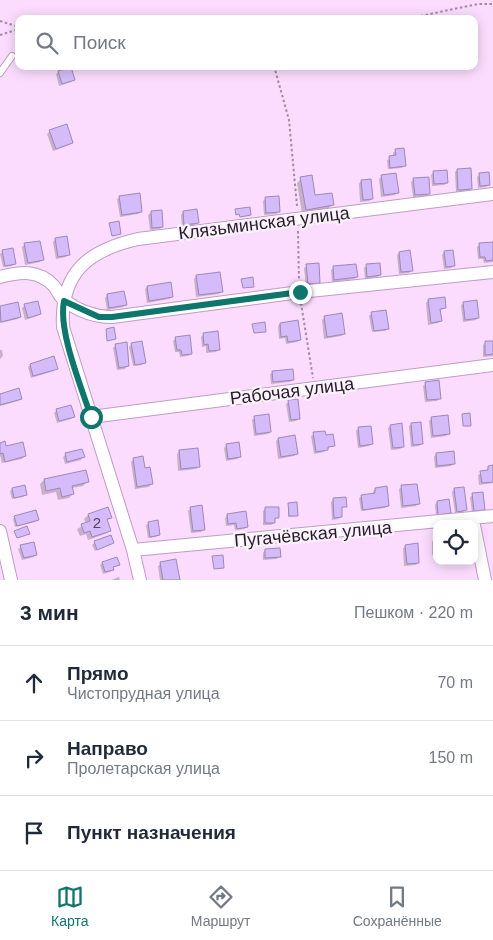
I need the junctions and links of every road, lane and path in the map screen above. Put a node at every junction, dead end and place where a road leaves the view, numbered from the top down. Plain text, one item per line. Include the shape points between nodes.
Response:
1 (493, 4) edge
2 (425, 15) edge
3 (0, 21) edge
4 (15, 27) edge
5 (15, 29) edge
6 (0, 35) edge
7 (12, 56) dead end
8 (0, 73) edge
9 (493, 194) edge
10 (493, 272) edge
11 (0, 277) edge
12 (64, 301) junction
13 (493, 365) edge
14 (91, 417) junction
15 (493, 516) edge
16 (478, 521) edge
17 (433, 525) edge
18 (0, 531) edge
19 (478, 543) edge
20 (133, 550) junction
21 (11, 580) edge
22 (140, 580) edge
23 (485, 580) edge

1 - 2 path
3 - 4 path
5 - 6 path
7 - 8 lane
9 - 12 street, Клязьминская улица via 118,243 89,258 78,269
10 - 12 street via 300,292 112,317 99,317
11 - 12 street via 20,272 33,273 54,286
12 - 14 street, Клязьминская улица via 63,327
13 - 14 street, Рабочая улица
14 - 20 street, Клязьминская улица
15 - 16 street, Пугачёвская улица
17 - 20 street, Пугачёвская улица
18 - 21 street
19 - 23 street
20 - 22 street, Клязьминская улица

